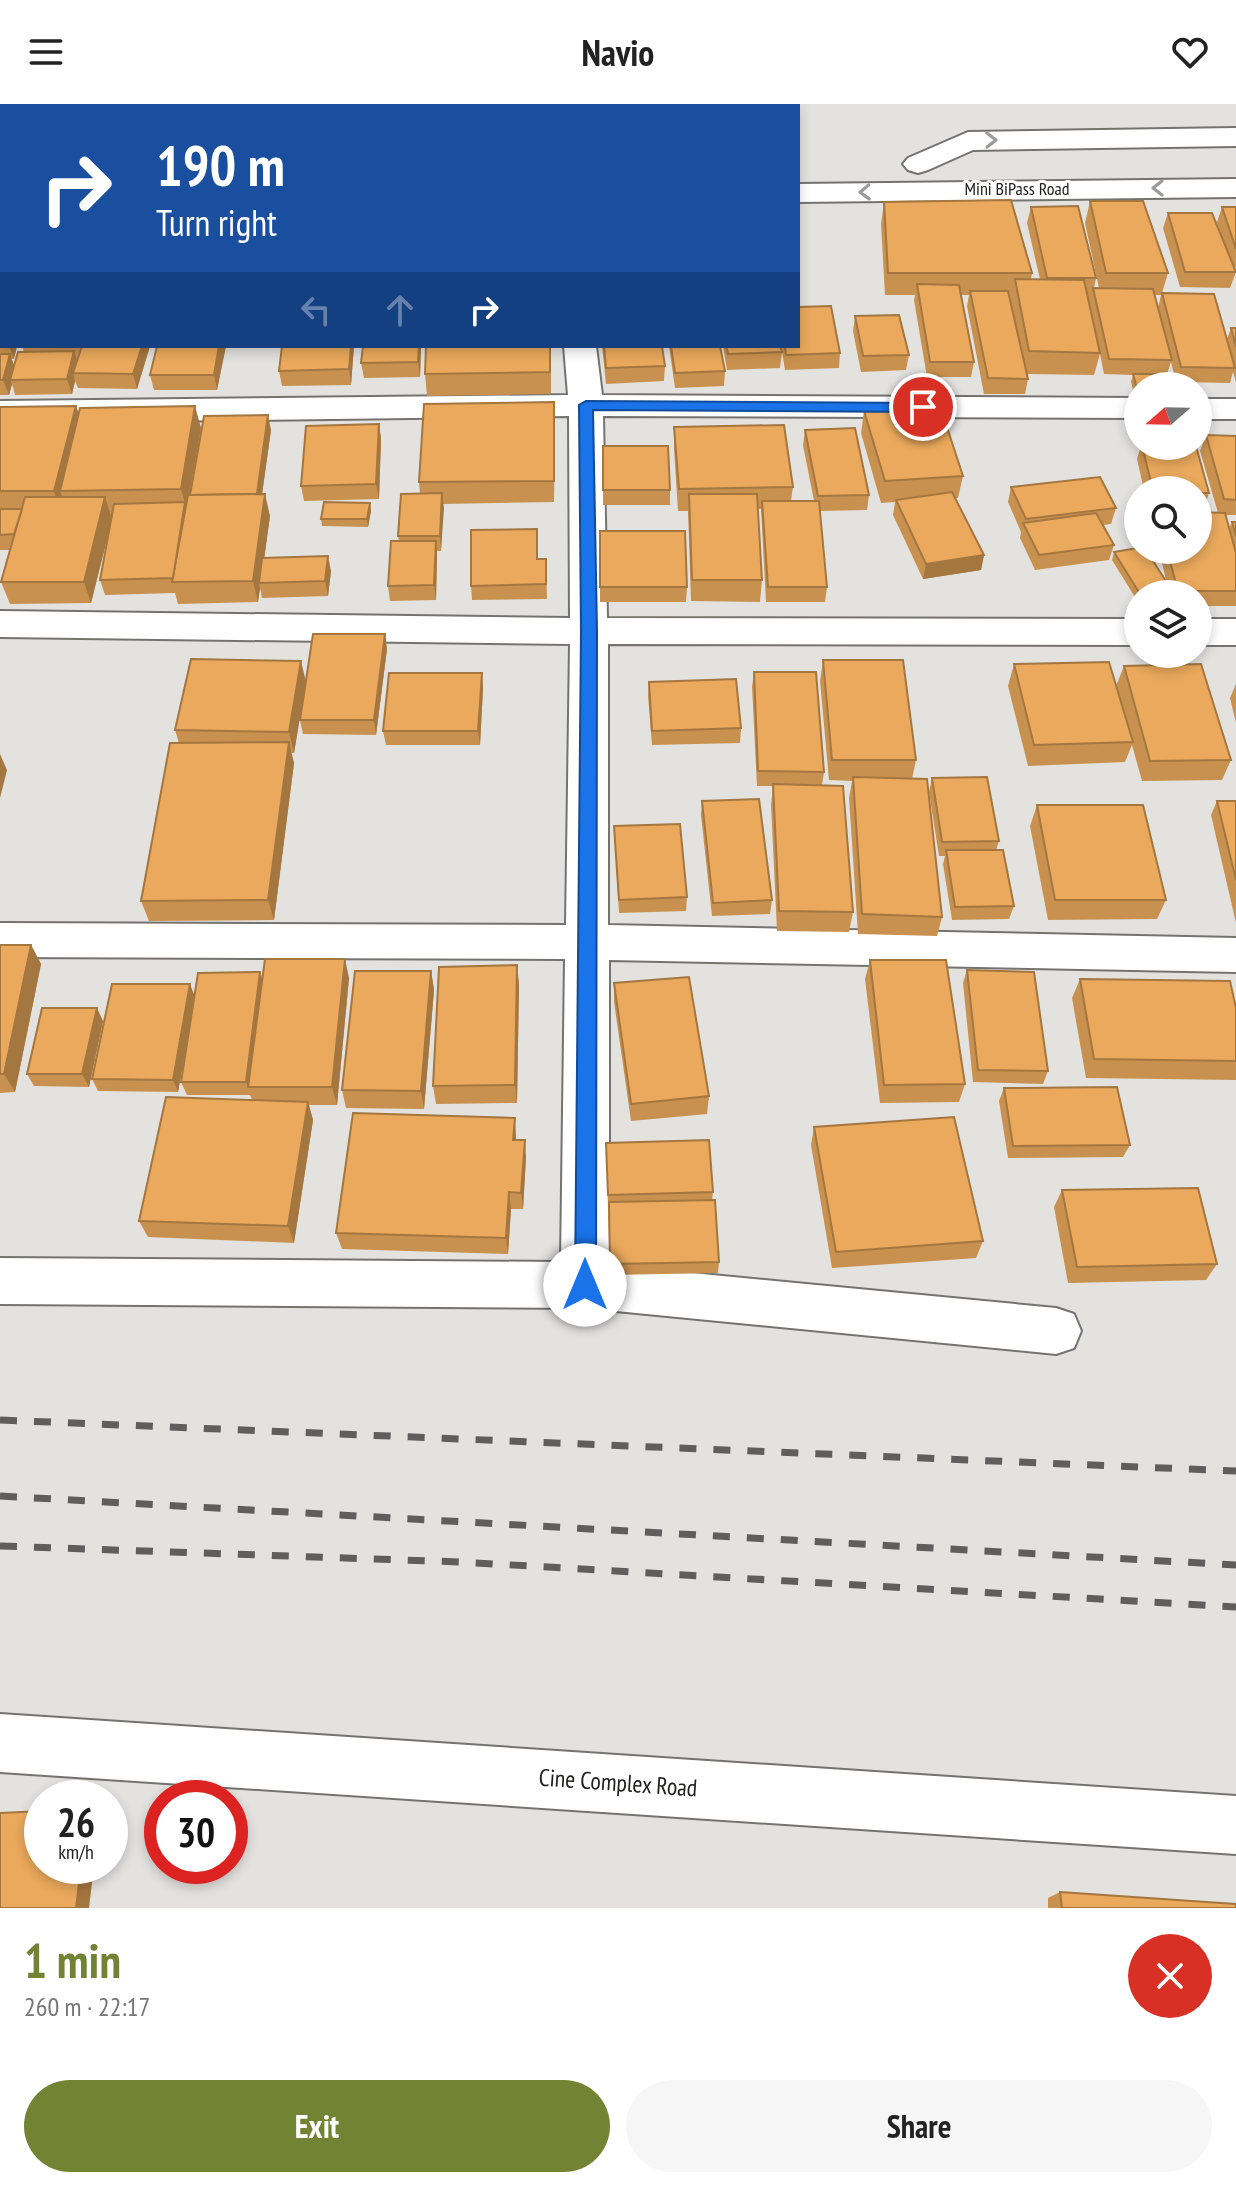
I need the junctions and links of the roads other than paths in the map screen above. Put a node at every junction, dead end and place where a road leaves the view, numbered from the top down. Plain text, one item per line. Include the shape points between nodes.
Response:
1 (1236, 137) edge
2 (1236, 159) edge
3 (800, 166) edge
4 (976, 176) junction
5 (920, 177) junction
6 (1236, 188) edge
7 (800, 193) edge
8 (1236, 211) edge
9 (580, 348) edge
10 (586, 405) junction
11 (1124, 408) edge
12 (1212, 409) edge
13 (1236, 409) edge
14 (0, 412) edge
15 (0, 624) edge
16 (589, 631) junction
17 (1124, 632) edge
18 (1212, 632) edge
19 (1236, 632) edge
20 (0, 940) edge
21 (587, 942) junction
22 (1236, 955) edge
23 (0, 1281) edge
24 (585, 1285) junction
25 (1056, 1331) dead end
26 (0, 1743) edge
27 (1236, 1825) edge

5 -> 1 street via 968,141
2 - 4 street
3 - 5 street
4 - 5 street, Mini BiPass Road
6 -> 4 street, Mini BiPass Road
5 -> 7 street, Mini BiPass Road
5 - 8 street via 987,216
9 - 10 street
10 - 11 street
10 - 14 street
10 - 16 street
12 - 13 street
15 - 16 street
16 - 17 street
16 - 21 street
18 - 19 street
20 - 21 street
21 - 22 street
21 - 24 street
23 - 24 street
24 - 25 street
26 - 27 street, Cine Complex Road

